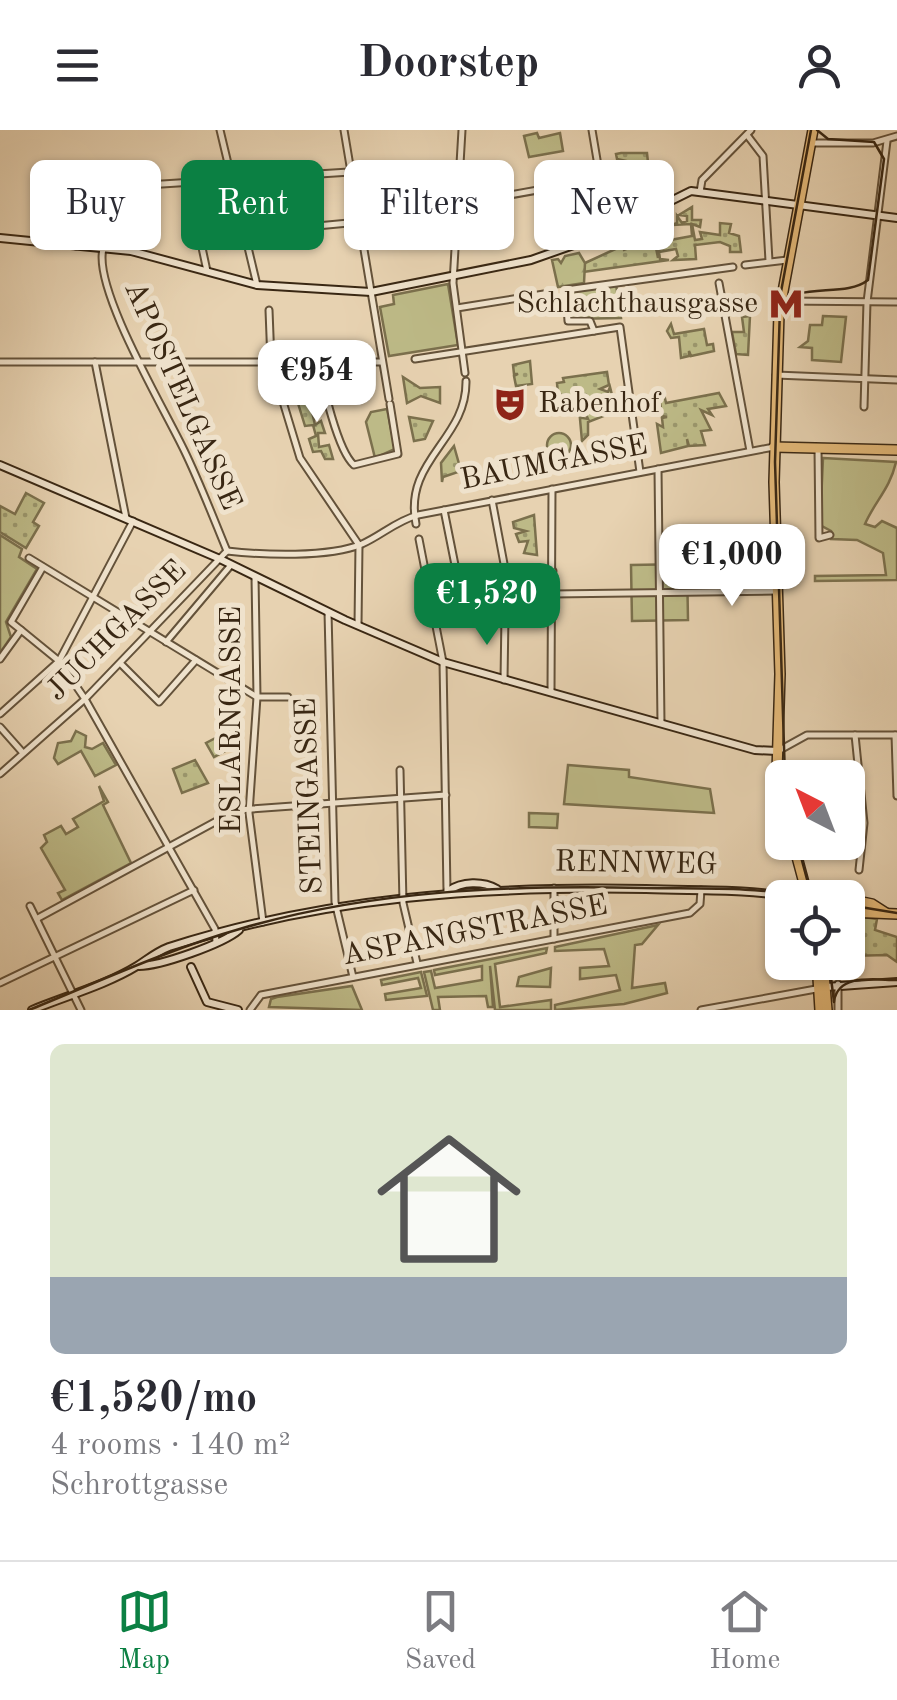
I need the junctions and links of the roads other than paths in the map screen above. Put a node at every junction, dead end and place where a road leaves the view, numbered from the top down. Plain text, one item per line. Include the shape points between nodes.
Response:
1 (220, 130) edge
2 (344, 130) edge
3 (462, 130) edge
4 (592, 130) edge
5 (749, 132) edge
6 (812, 135) edge
7 (897, 136) edge
8 (887, 141) junction
9 (823, 143) junction
10 (868, 144) junction
11 (882, 155) junction
12 (227, 160) edge
13 (349, 160) edge
14 (459, 160) edge
15 (596, 160) edge
16 (700, 192) junction
17 (674, 199) edge
18 (764, 202) junction
19 (798, 205) junction
20 (876, 215) junction
21 (897, 218) edge
22 (0, 238) edge
23 (30, 241) edge
24 (103, 250) edge
25 (117, 250) edge
26 (203, 250) edge
27 (249, 250) edge
28 (364, 250) edge
29 (454, 250) edge
30 (559, 250) edge
31 (787, 260) junction
32 (769, 261) junction
33 (745, 265) dead end
34 (733, 267) dead end
35 (208, 274) junction
36 (453, 276) junction
37 (718, 276) junction
38 (257, 285) junction
39 (371, 292) junction
40 (550, 293) dead end
41 (780, 301) junction
42 (866, 302) junction
43 (897, 302) edge
44 (456, 308) junction
45 (269, 310) dead end
46 (594, 331) junction
47 (462, 352) junction
48 (415, 359) dead end
49 (0, 362) edge
50 (95, 362) junction
51 (140, 362) junction
52 (271, 362) junction
53 (303, 362) dead end
54 (320, 362) junction
55 (382, 362) junction
56 (776, 375) junction
57 (864, 378) junction
58 (897, 380) edge
59 (864, 407) dead end
60 (774, 447) junction
61 (818, 448) junction
62 (897, 450) edge
63 (750, 451) junction
64 (0, 465) edge
65 (658, 469) junction
66 (640, 472) junction
67 (552, 489) junction
68 (492, 500) junction
69 (444, 510) junction
70 (130, 520) junction
71 (415, 520) junction
72 (819, 528) dead end
73 (419, 539) dead end
74 (360, 545) junction
75 (227, 551) junction
76 (29, 558) dead end
77 (220, 558) junction
78 (232, 565) junction
79 (43, 566) junction
80 (505, 568) junction
81 (456, 570) junction
82 (472, 570) junction
83 (553, 571) junction
84 (426, 576) junction
85 (254, 577) junction
86 (776, 591) junction
87 (660, 592) junction
88 (553, 594) junction
89 (94, 597) junction
90 (505, 599) dead end
91 (328, 612) junction
92 (434, 614) junction
93 (472, 614) junction
94 (504, 616) junction
95 (553, 616) junction
96 (358, 626) junction
97 (21, 630) junction
98 (151, 632) junction
99 (166, 642) junction
100 (0, 659) edge
101 (196, 660) junction
102 (60, 661) junction
103 (443, 662) junction
104 (121, 664) junction
105 (504, 680) junction
106 (550, 694) junction
107 (256, 697) junction
108 (288, 697) dead end
109 (85, 700) junction
110 (0, 714) edge
111 (661, 723) junction
112 (0, 727) edge
113 (855, 735) junction
114 (896, 735) edge
115 (778, 751) junction
116 (23, 753) junction
117 (779, 760) edge
118 (400, 770) dead end
119 (0, 774) edge
120 (446, 795) junction
121 (400, 796) junction
122 (897, 796) edge
123 (332, 800) junction
124 (250, 808) junction
125 (170, 848) junction
126 (859, 870) dead end
127 (554, 888) junction
128 (194, 890) junction
129 (701, 890) junction
130 (447, 892) junction
131 (765, 892) edge
132 (405, 896) junction
133 (865, 902) edge
134 (30, 906) dead end
135 (336, 909) junction
136 (865, 913) edge
137 (892, 914) edge
138 (38, 918) junction
139 (264, 924) junction
140 (216, 938) junction
141 (554, 938) junction
142 (184, 948) junction
143 (56, 956) junction
144 (417, 964) junction
145 (353, 977) junction
146 (822, 980) edge
147 (0, 982) edge
148 (897, 982) edge
149 (838, 984) junction
150 (823, 988) junction
151 (72, 994) junction
152 (211, 1008) edge
153 (714, 1009) edge
154 (32, 1010) edge
155 (81, 1010) edge
156 (238, 1010) edge
157 (250, 1010) edge
158 (701, 1010) edge
159 (824, 1010) edge
160 (838, 1010) edge

1 - 12 street
2 - 13 street
3 - 14 street
4 - 15 street
5 - 16 street via 702,180
5 - 18 street via 764,156
6 - 9 street
6 - 9 street
6 - 19 main road
7 - 8 street
8 - 10 street
8 - 11 street
9 - 10 street
10 - 11 street
11 - 20 street
16 - 17 main road
16 - 18 main road
18 - 19 main road
18 - 32 street
19 - 20 main road
19 - 31 main road
20 - 21 main road
20 - 42 street
22 - 23 main road
24 - 51 street, APOSTELGASSE via 102,272
25 - 35 main road
26 - 35 street
27 - 38 street
28 - 39 street
29 - 36 street
30 - 36 main road
31 - 32 street
31 - 41 main road
32 - 33 street
34 - 37 street
35 - 38 main road
36 - 39 main road
36 - 44 street
37 - 46 street via 564,292 568,321 590,321
37 - 63 street
38 - 39 main road
39 - 55 street
40 - 44 street
41 - 42 street
41 - 56 main road
42 - 43 street
42 - 57 street
44 - 47 street
45 - 52 street
46 - 47 street
46 - 66 street via 620,327
47 - 48 street
47 - 71 street via 460,413 412,492
49 - 50 street
50 - 51 street
50 - 70 street
51 - 52 street
51 - 75 street, APOSTELGASSE
52 - 74 street via 300,458
53 - 54 street
54 - 55 street
54 - 55 street via 354,465 398,454
56 - 57 street
56 - 60 main road
57 - 58 street
57 - 59 street
60 - 61 main road, BAUMGASSE
60 - 63 street, BAUMGASSE
60 - 86 main road
61 - 62 main road, BAUMGASSE
61 - 72 street
63 - 65 street, BAUMGASSE
64 - 70 main road
65 - 66 street, BAUMGASSE
65 - 87 street
66 - 67 street, BAUMGASSE
67 - 68 street, BAUMGASSE
67 - 83 street
68 - 69 street, BAUMGASSE
68 - 80 street
69 - 71 street, BAUMGASSE
69 - 81 street
70 - 77 main road
70 - 89 street
71 - 74 street, BAUMGASSE
73 - 84 street
74 - 75 street, BAUMGASSE via 290,554
74 - 96 street
75 - 77 street, APOSTELGASSE
76 - 79 street
77 - 78 main road
77 - 98 street, JUCHGASSE
78 - 85 main road
78 - 99 street, JUCHGASSE
79 - 89 street
79 - 97 street via 10,622
80 - 82 street
80 - 83 street
80 - 90 street
81 - 82 street
81 - 84 street
82 - 93 street
83 - 88 street
84 - 92 street
85 - 91 main road
85 - 107 street, ESLARNGASSE
86 - 87 street
86 - 115 main road
87 - 88 street
87 - 111 street
88 - 95 street
89 - 98 street
89 - 102 street
91 - 96 main road
91 - 123 street, STEINGASSE
92 - 93 street
92 - 103 street
93 - 94 street
94 - 95 street
94 - 105 street
95 - 106 street
96 - 103 main road
97 - 100 street
97 - 102 street
98 - 99 street
98 - 104 street, JUCHGASSE
99 - 101 street
101 - 104 street via 160,702
101 - 107 street
102 - 109 street
102 - 110 street
103 - 105 main road
103 - 120 street
104 - 109 street, JUCHGASSE
105 - 106 main road
106 - 111 main road
107 - 108 street
107 - 124 street, ESLARNGASSE
109 - 116 street, JUCHGASSE
109 - 125 street
111 - 115 main road
112 - 116 street
113 - 114 street
113 - 115 street via 804,736
113 - 126 street via 864,823
114 - 122 street
115 - 117 main road
116 - 119 street, JUCHGASSE
118 - 121 street
120 - 121 street
120 - 130 street
121 - 123 street
121 - 132 street
123 - 124 street
123 - 135 street, STEINGASSE
124 - 125 street
124 - 139 street, ESLARNGASSE
125 - 128 street
125 - 138 street
127 - 129 main road, RENNWEG
127 - 130 main road, RENNWEG via 478,896
127 - 141 street
128 - 140 street
128 - 143 street
129 - 131 main road, RENNWEG
129 - 141 street, ASPANGSTRASSE via 700,904 690,912
130 - 132 main road, RENNWEG
132 - 135 main road, RENNWEG
132 - 144 street
133 - 137 main road, RENNWEG
134 - 138 street
135 - 139 main road, RENNWEG
135 - 145 street, STEINGASSE
136 - 137 main road, RENNWEG
138 - 143 street
139 - 140 main road, RENNWEG
140 - 142 main road, RENNWEG
141 - 144 street, ASPANGSTRASSE
142 - 151 main road, RENNWEG via 152,955
142 - 152 main road
143 - 147 street
143 - 151 street
144 - 145 street, ASPANGSTRASSE
145 - 157 street, ASPANGSTRASSE via 261,994
146 - 150 main road
148 - 149 main road
149 - 150 main road
149 - 160 street
150 - 153 street
150 - 159 main road
151 - 154 main road, RENNWEG
151 - 155 street
152 - 156 main road
153 - 158 street

